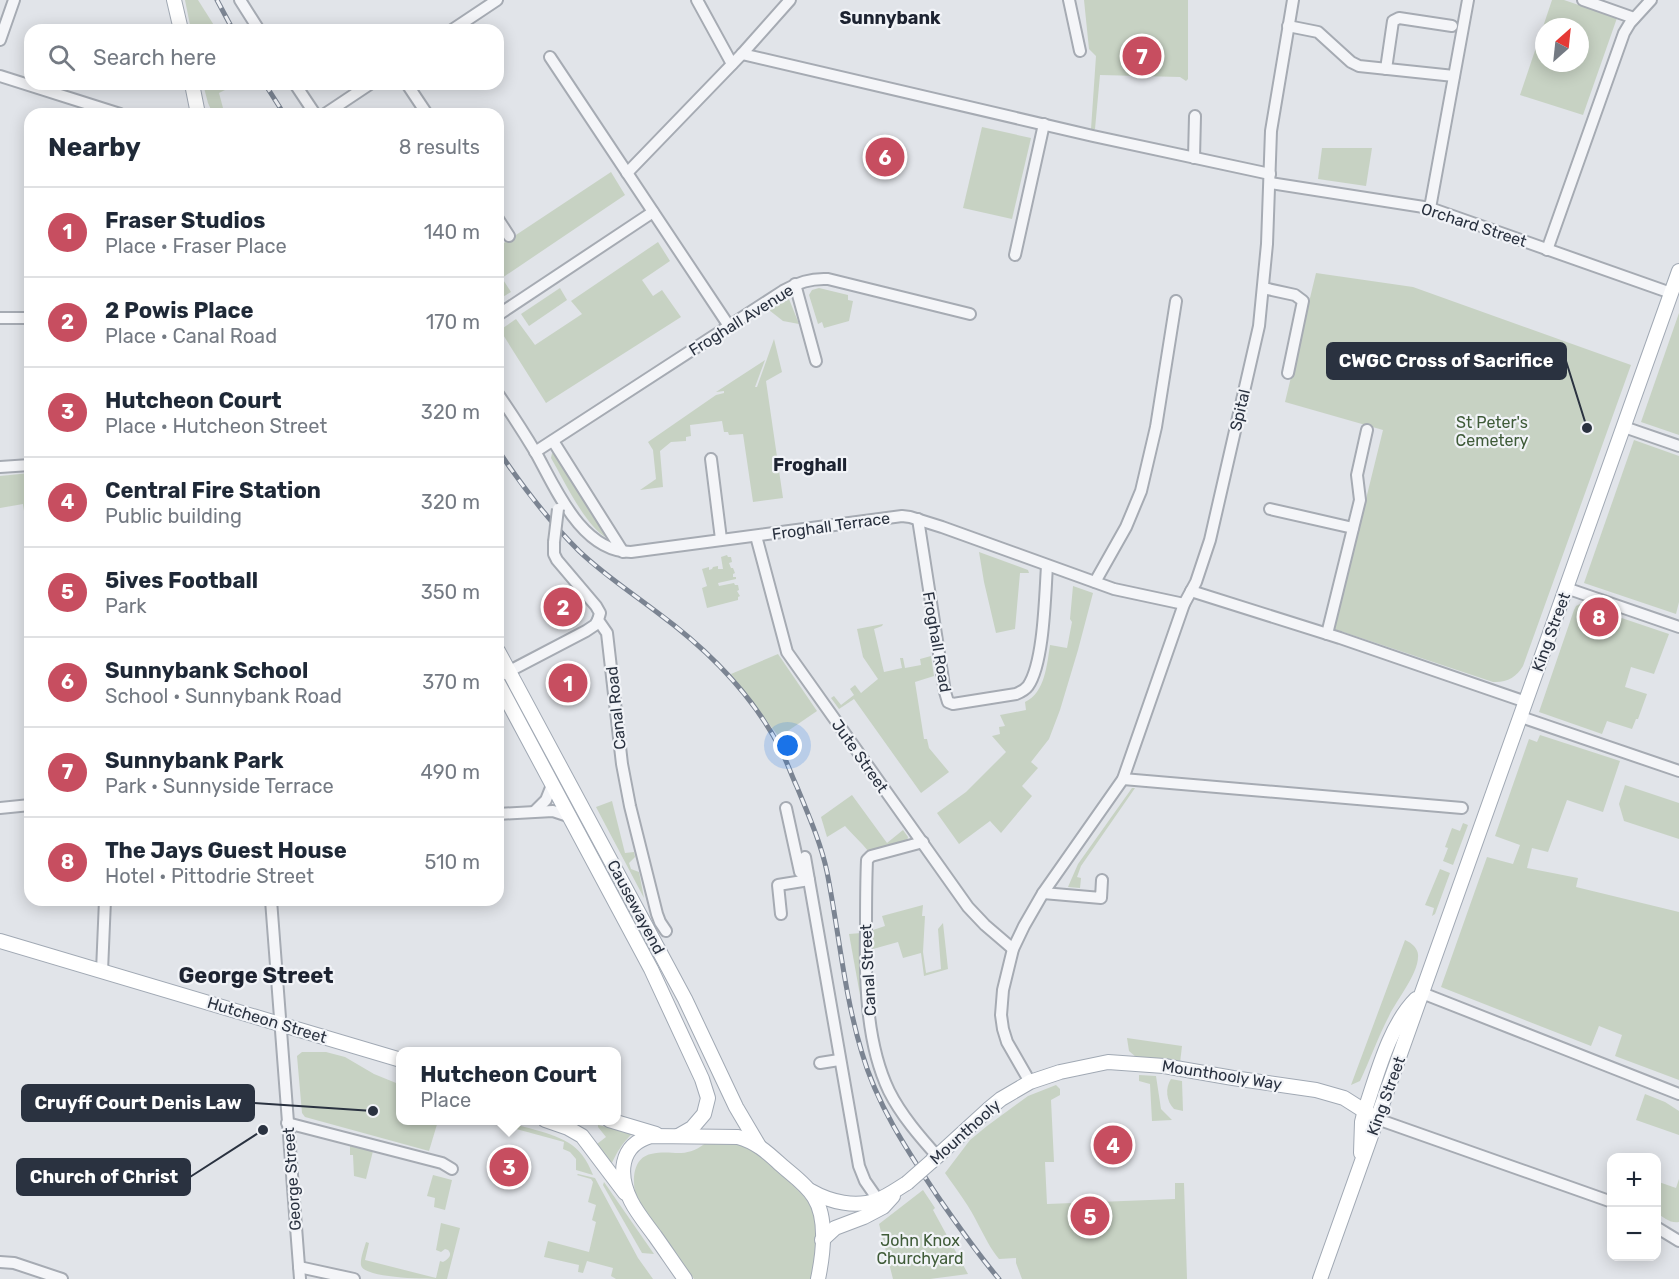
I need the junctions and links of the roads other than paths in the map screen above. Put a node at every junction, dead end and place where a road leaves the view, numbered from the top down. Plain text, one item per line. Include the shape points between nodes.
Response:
1 (14, 0) edge
2 (174, 0) edge
3 (240, 0) edge
4 (497, 0) edge
5 (697, 0) edge
6 (790, 0) edge
7 (1069, 0) edge
8 (1293, 0) edge
9 (1468, 0) edge
10 (1583, 0) edge
11 (1651, 0) edge
12 (1634, 18) junction
13 (180, 24) edge
14 (255, 24) edge
15 (461, 24) edge
16 (1288, 26) junction
17 (1452, 26) dead end
18 (0, 40) edge
19 (1080, 51) dead end
20 (742, 54) junction
21 (550, 57) dead end
22 (732, 64) junction
23 (1386, 69) junction
24 (0, 76) edge
25 (1454, 76) junction
26 (24, 84) edge
27 (40, 90) edge
28 (193, 90) edge
29 (299, 90) edge
30 (361, 90) edge
31 (411, 90) edge
32 (92, 108) edge
33 (197, 108) edge
34 (311, 108) edge
35 (334, 108) edge
36 (423, 108) edge
37 (1195, 116) dead end
38 (1044, 124) junction
39 (1194, 158) junction
40 (627, 173) junction
41 (1270, 179) junction
42 (1430, 208) junction
43 (652, 212) junction
44 (504, 228) edge
45 (509, 236) dead end
46 (1547, 249) junction
47 (1015, 255) dead end
48 (1679, 271) edge
49 (795, 284) junction
50 (1263, 288) junction
51 (1671, 293) junction
52 (1176, 301) dead end
53 (504, 311) edge
54 (970, 314) dead end
55 (0, 318) edge
56 (24, 318) edge
57 (729, 326) junction
58 (816, 361) dead end
59 (1288, 373) dead end
60 (504, 403) edge
61 (1624, 427) junction
62 (1367, 430) dead end
63 (553, 441) junction
64 (1679, 446) edge
65 (536, 452) junction
66 (711, 459) dead end
67 (24, 465) edge
68 (0, 467) edge
69 (559, 504) junction
70 (1270, 509) dead end
71 (918, 519) junction
72 (1353, 528) junction
73 (756, 536) junction
74 (721, 539) junction
75 (623, 552) junction
76 (1047, 566) junction
77 (1095, 582) junction
78 (1566, 588) junction
79 (1191, 591) junction
80 (1184, 604) junction
81 (598, 621) junction
82 (1678, 626) edge
83 (1327, 634) junction
84 (504, 674) edge
85 (504, 695) edge
86 (1526, 702) junction
87 (1521, 717) junction
88 (1679, 771) edge
89 (1124, 779) junction
90 (552, 785) junction
91 (24, 806) edge
92 (0, 808) edge
93 (786, 808) dead end
94 (1462, 808) dead end
95 (535, 811) junction
96 (504, 814) edge
97 (568, 816) junction
98 (923, 842) junction
99 (805, 857) dead end
100 (809, 880) junction
101 (1102, 880) dead end
102 (1043, 893) junction
103 (105, 906) edge
104 (271, 906) edge
105 (781, 914) dead end
106 (666, 931) dead end
107 (0, 941) edge
108 (1013, 950) junction
109 (102, 971) junction
110 (1422, 993) junction
111 (280, 1024) junction
112 (361, 1048) junction
113 (396, 1058) edge
114 (839, 1060) junction
115 (820, 1063) dead end
116 (396, 1066) edge
117 (1060, 1072) joint
118 (1030, 1082) junction
119 (1679, 1094) edge
120 (1365, 1110) junction
121 (1377, 1119) junction
122 (288, 1123) junction
123 (621, 1124) edge
124 (559, 1125) edge
125 (658, 1135) junction
126 (678, 1136) junction
127 (759, 1146) junction
128 (935, 1159) junction
129 (1361, 1164) junction
130 (452, 1169) dead end
131 (809, 1190) junction
132 (631, 1202) junction
133 (1607, 1202) edge
134 (880, 1203) junction
135 (1661, 1230) edge
136 (822, 1240) junction
137 (1679, 1241) edge
138 (0, 1262) edge
139 (299, 1267) junction
140 (62, 1279) edge
141 (300, 1279) edge
142 (354, 1279) edge
143 (685, 1279) edge
144 (818, 1279) edge
145 (1320, 1279) edge

1 - 18 street
2 - 13 main road
3 - 14 street
4 - 15 street
5 - 22 street
6 - 20 street
7 - 19 street
8 - 16 street, Spital
9 - 25 street
10 - 12 street
11 - 12 street
12 - 46 street via 1624,33
16 - 23 street via 1318,32 1354,65
16 - 41 street, Spital via 1271,130
17 - 23 street via 1402,18 1393,21
20 - 22 street
20 - 38 street, Orchard Street
21 - 40 street
22 - 40 street
23 - 25 street
24 - 26 street
25 - 42 street
27 - 32 street
28 - 33 main road
29 - 34 street
30 - 35 street
31 - 36 street
37 - 39 street
38 - 39 street, Orchard Street
38 - 47 street
39 - 41 street, Orchard Street
40 - 43 street
41 - 42 street, Orchard Street
41 - 50 street, Spital
42 - 46 street, Orchard Street
43 - 53 street
43 - 57 street
44 - 45 street
46 - 51 street, Orchard Street
48 - 51 main road, King Street
49 - 54 street, Froghall Avenue via 828,279
49 - 57 street, Froghall Avenue
49 - 58 street
50 - 59 street via 1295,295 1303,301
50 - 79 street, Spital via 1259,326 1214,525
51 - 61 main road, King Street
52 - 77 street via 1158,418 1141,491
55 - 56 street
57 - 63 street, Froghall Avenue
60 - 65 street
61 - 64 street
61 - 78 main road, King Street
62 - 72 street via 1357,475 1360,495
63 - 65 street, Froghall Avenue
63 - 75 street
65 - 69 street
66 - 74 street
67 - 68 street
69 - 75 street via 596,541
69 - 81 street, Canal Road, bridge via 554,554 596,606
70 - 72 street
71 - 73 street, Froghall Terrace via 902,516
71 - 76 street, Froghall Terrace
71 - 76 street, Froghall Road via 945,692 948,702 953,704 1026,689 1041,636
72 - 83 street
73 - 74 street, Froghall Terrace
73 - 98 street, Jute Street via 787,652
74 - 75 street, Froghall Terrace
76 - 77 street, Froghall Terrace
77 - 80 street, Froghall Terrace
78 - 82 street
78 - 86 main road, King Street
79 - 80 street, Spital
79 - 83 street
80 - 89 street, Spital
81 - 84 street
81 - 106 street, Canal Road via 607,633 630,806 657,914
83 - 86 street
84 - 127 main road, Causewayend via 685,999 736,1107
85 - 90 main road, Causewayend
86 - 87 main road, King Street
87 - 88 street
87 - 110 main road, King Street
89 - 94 street
89 - 102 street, Spital
90 - 95 street via 546,800
90 - 97 main road, Causewayend
91 - 92 street
93 - 100 street via 800,872
95 - 96 street
95 - 97 street
97 - 126 main road, Causewayend via 651,969 707,1093 700,1120
98 - 108 street, Jute Street via 968,907
98 - 128 street, Canal Street via 871,856 867,861 866,991 872,1034 888,1089
99 - 100 street
100 - 105 street via 778,885
100 - 114 street
101 - 102 street via 1101,898
102 - 108 street, Spital
103 - 109 street
104 - 111 street, George Street
107 - 109 main road, Hutcheon Street
108 - 118 street, Spital via 1001,1016 1008,1042
109 - 111 main road, Hutcheon Street
110 - 119 street
110 - 120 main road, King Street via 1397,1028
110 - 121 main road, King Street
111 - 112 main road, Hutcheon Street
111 - 122 street, George Street
112 - 113 main road, Hutcheon Street
112 - 116 main road, Hutcheon Street
114 - 115 street
114 - 134 street via 859,1167
117 - 118 main road, Mounthooly
117 - 120 main road, Mounthooly Way via 1108,1062 1164,1066 1316,1090 1344,1098
118 - 128 main road, Mounthooly via 1000,1099
120 - 121 main road, Mounthooly Way
120 - 129 main road, King Street
121 - 129 main road, King Street
121 - 133 street
122 - 130 street via 442,1163
122 - 139 street, George Street
123 - 125 main road
124 - 132 main road via 582,1136
125 - 126 main road
125 - 132 main road via 640,1140 625,1158 622,1174
126 - 127 main road via 738,1137
127 - 131 main road
128 - 134 main road, Mounthooly, bridge
129 - 145 main road, King Street
131 - 134 main road via 844,1202
131 - 136 main road via 817,1201
132 - 143 main road
134 - 136 main road, Mounthooly via 864,1217 835,1228
135 - 137 street
136 - 144 main road
138 - 140 street
139 - 141 street, George Street
139 - 142 street

